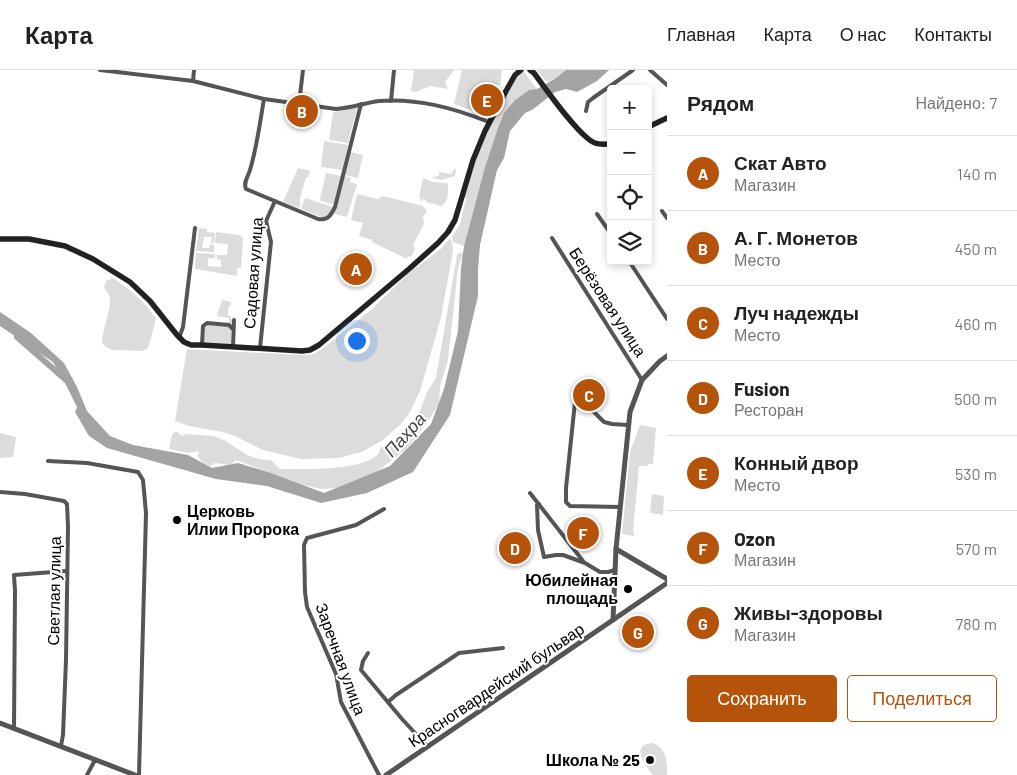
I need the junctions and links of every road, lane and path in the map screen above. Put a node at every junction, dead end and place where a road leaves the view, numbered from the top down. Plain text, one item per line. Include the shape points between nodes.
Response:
1 (100, 70) edge
2 (194, 70) edge
3 (303, 70) edge
4 (394, 70) edge
5 (520, 70) edge
6 (633, 70) edge
7 (650, 70) edge
8 (532, 72) edge
9 (194, 81) junction
10 (667, 85) edge
11 (264, 98) junction
12 (391, 100) junction
13 (299, 104) junction
14 (361, 104) junction
15 (586, 111) dead end
16 (667, 118) edge
17 (489, 122) junction
18 (652, 125) edge
19 (607, 144) edge
20 (275, 201) junction
21 (662, 211) dead end
22 (597, 214) dead end
23 (667, 218) edge
24 (195, 228) dead end
25 (607, 228) edge
26 (552, 238) dead end
27 (0, 240) edge
28 (632, 265) edge
29 (667, 319) edge
30 (234, 320) dead end
31 (233, 329) junction
32 (179, 338) junction
33 (202, 346) junction
34 (233, 347) junction
35 (260, 348) junction
36 (667, 356) edge
37 (642, 380) junction
38 (628, 424) junction
39 (48, 460) dead end
40 (0, 492) edge
41 (530, 494) dead end
42 (539, 504) junction
43 (620, 507) junction
44 (384, 509) dead end
45 (616, 549) junction
46 (584, 563) junction
47 (615, 570) junction
48 (66, 571) junction
49 (667, 581) edge
50 (613, 620) junction
51 (503, 648) dead end
52 (368, 654) dead end
53 (388, 702) junction
54 (0, 722) edge
55 (14, 728) junction
56 (61, 746) junction
57 (428, 747) junction
58 (95, 760) junction
59 (87, 775) edge
60 (137, 775) edge
61 (379, 775) edge
62 (386, 775) edge

1 - 9 street
2 - 9 street
3 - 13 street
4 - 12 street
5 - 17 main road
6 - 15 street via 588,102
7 - 10 street
8 - 19 main road via 584,136 596,143
9 - 11 street
11 - 13 street
11 - 20 street via 258,138 244,185 246,189
12 - 14 street
12 - 17 street via 439,105
13 - 14 street via 336,109
14 - 20 street via 335,207 329,217 318,219
16 - 18 main road
17 - 35 main road via 454,220 438,243 314,348 302,351
20 - 35 street, Садовая улица via 266,221 271,242
21 - 23 street
22 - 25 street
24 - 32 street
26 - 37 street, Берёзовая улица
27 - 32 main road via 29,239 65,246 93,259 130,282 150,301
28 - 29 street
30 - 31 street
31 - 33 street via 229,325 207,323 203,326
31 - 34 street
32 - 33 main road via 187,344
33 - 34 main road
34 - 35 main road
36 - 37 street
37 - 38 street
38 - 43 street
38 - 43 street via 604,422 584,402 575,402 566,502 570,506
39 - 60 street via 138,472 143,480 146,513
40 - 48 street, Светлая улица via 67,504
41 - 42 street
42 - 46 street
42 - 46 street via 538,530 544,557 563,555
43 - 45 street
44 - 61 street, Заречная улица via 356,524 307,538 304,545 307,606 336,674 341,702
45 - 47 street
45 - 49 street
46 - 47 street via 600,572
47 - 50 street
48 - 55 street via 14,575
48 - 56 street, Светлая улица via 66,660
49 - 50 street, Красногвардейский бульвар
50 - 57 street, Красногвардейский бульвар
51 - 53 street via 459,653
52 - 53 street via 361,670
53 - 57 street
54 - 55 street
55 - 56 street
56 - 58 street
57 - 62 street, Красногвардейский бульвар
58 - 59 street
58 - 60 street

